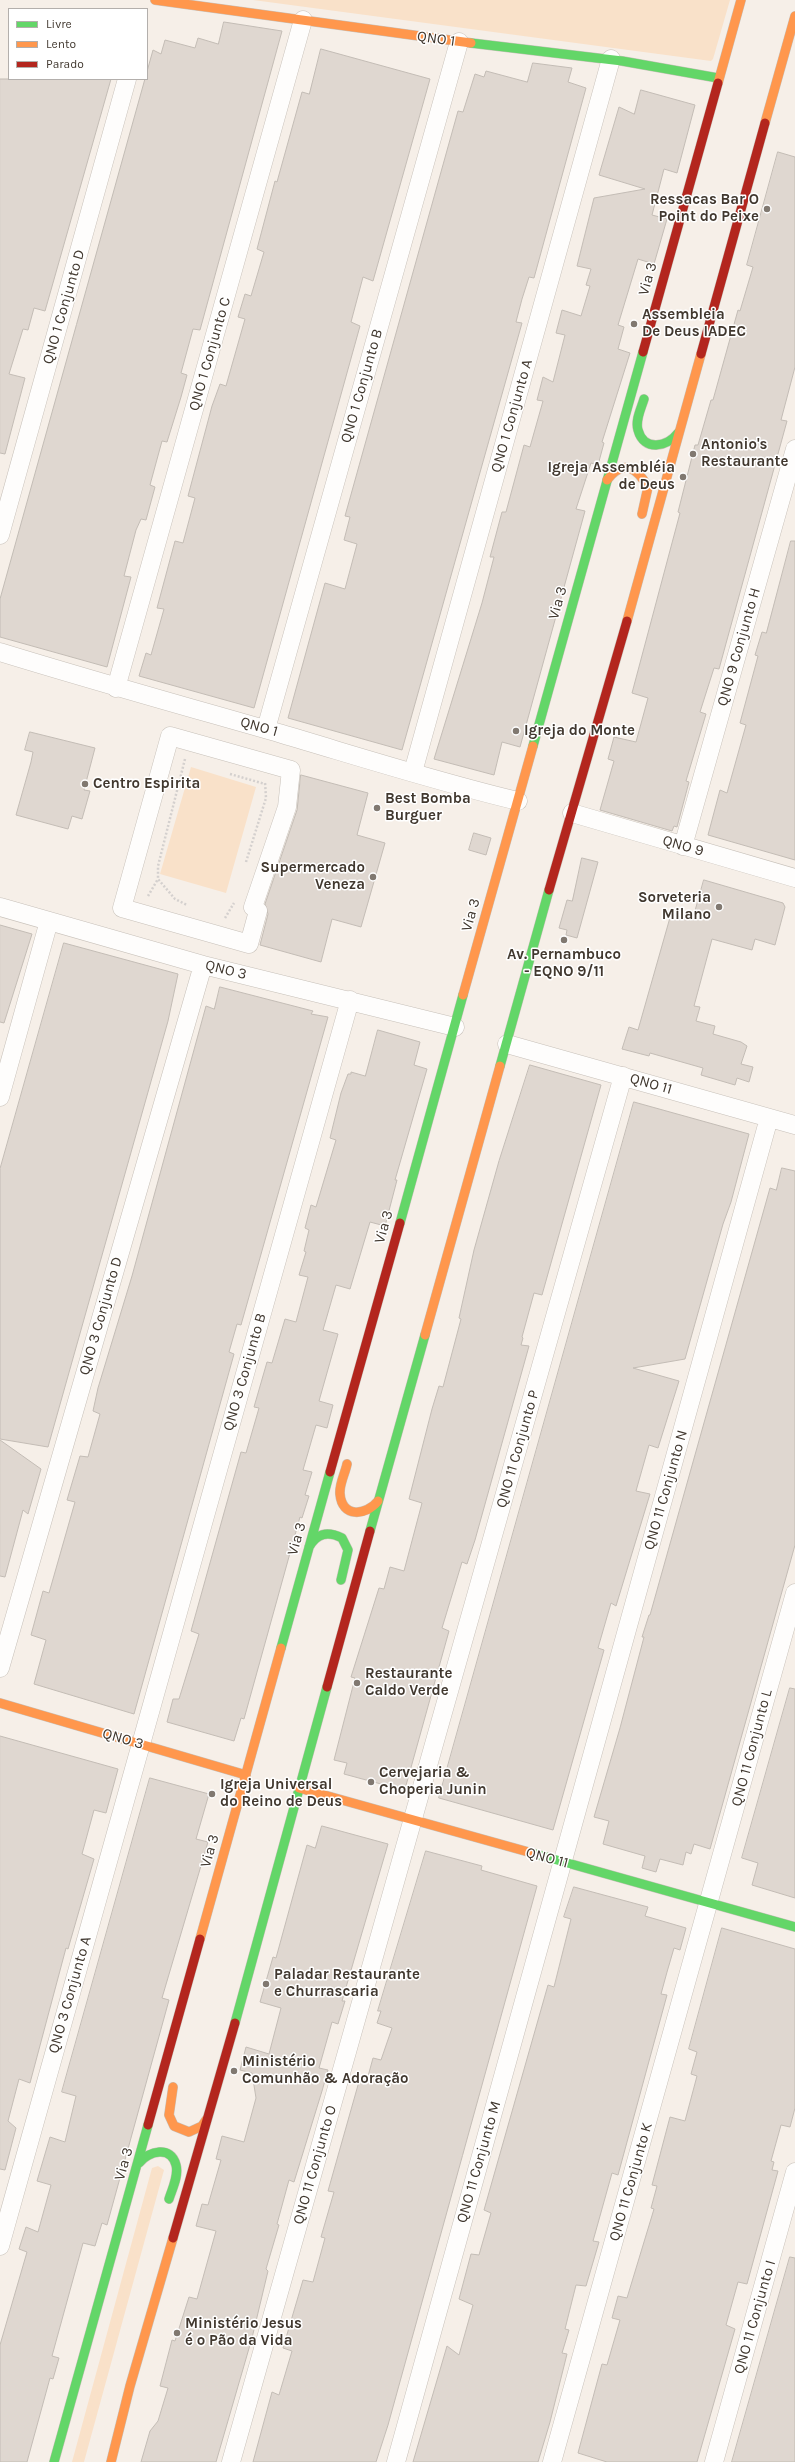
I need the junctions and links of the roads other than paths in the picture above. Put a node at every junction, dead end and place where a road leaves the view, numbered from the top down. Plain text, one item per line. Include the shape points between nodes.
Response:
1 (155, 0) edge
2 (741, 0) edge
3 (795, 16) edge
4 (303, 20) junction
5 (459, 42) junction
6 (611, 59) junction
7 (718, 78) junction
8 (777, 79) junction
9 (127, 80) edge
10 (789, 82) dead end
11 (682, 213) junction
12 (678, 266) dead end
13 (648, 387) dead end
14 (678, 433) junction
15 (795, 449) edge
16 (607, 480) junction
17 (641, 522) dead end
18 (0, 535) edge
19 (628, 578) dead end
20 (617, 651) junction
21 (0, 652) edge
22 (116, 688) junction
23 (266, 729) junction
24 (413, 772) junction
25 (518, 801) junction
26 (572, 813) junction
27 (683, 846) junction
28 (795, 878) edge
29 (0, 908) edge
30 (48, 921) junction
31 (225, 937) joint
32 (203, 965) junction
33 (350, 1000) junction
34 (455, 1027) junction
35 (507, 1044) junction
36 (623, 1076) junction
37 (0, 1097) edge
38 (769, 1118) junction
39 (795, 1125) edge
40 (382, 1287) junction
41 (376, 1346) dead end
42 (351, 1451) dead end
43 (378, 1501) junction
44 (309, 1547) junction
45 (340, 1587) dead end
46 (795, 1593) edge
47 (0, 1668) edge
48 (314, 1698) dead end
49 (0, 1703) edge
50 (313, 1734) junction
51 (140, 1744) junction
52 (246, 1774) junction
53 (299, 1788) junction
54 (412, 1821) junction
55 (562, 1863) junction
56 (213, 1891) junction
57 (710, 1902) junction
58 (795, 1928) edge
59 (206, 1956) dead end
60 (176, 2078) dead end
61 (206, 2120) junction
62 (139, 2163) junction
63 (795, 2172) edge
64 (166, 2209) dead end
65 (0, 2246) edge
66 (141, 2313) dead end
67 (130, 2386) junction
68 (54, 2462) edge
69 (111, 2462) edge
70 (231, 2462) edge
71 (396, 2462) edge
72 (552, 2462) edge
73 (714, 2462) edge

1 - 4 main road, QNO 1
2 - 7 main road, Via 3
3 - 8 main road
4 - 5 main road, QNO 1
4 - 22 street, QNO 1 Conjunto C
5 - 6 main road, QNO 1
5 - 23 street, QNO 1 Conjunto B
6 - 7 main road, QNO 1
6 - 24 street, QNO 1 Conjunto A
7 - 11 main road, Via 3
8 - 10 main road
8 - 14 main road
9 - 18 street, QNO 1 Conjunto D
11 - 12 main road
11 - 16 main road, Via 3
13 - 14 main road via 638,423 640,435 649,444 663,446 675,439
14 - 20 main road
15 - 27 street, QNO 9 Conjunto H
16 - 17 main road via 621,468 634,469 643,476 648,487
16 - 25 main road, Via 3
19 - 20 main road
20 - 26 main road
21 - 22 street, QNO 1
22 - 23 street, QNO 1
23 - 24 street, QNO 1
24 - 25 street, QNO 1 via 457,787
25 - 34 main road, Via 3
26 - 27 street, QNO 9
26 - 35 main road
27 - 28 street, QNO 9
29 - 30 street, QNO 3
30 - 32 street, QNO 3
30 - 37 street
31 - 31 street via 249,944 258,911 252,907 287,807 291,770 170,736 122,908
32 - 33 street, QNO 3
32 - 47 street, QNO 3 Conjunto D
33 - 34 street, QNO 3
33 - 51 street, QNO 3 Conjunto B
34 - 40 main road, Via 3
35 - 36 street, QNO 11
35 - 43 main road
36 - 38 street, QNO 11
36 - 54 street, QNO 11 Conjunto P
38 - 39 street, QNO 11
38 - 55 street, QNO 11 Conjunto N
40 - 41 main road
40 - 44 main road, Via 3
42 - 43 main road via 341,1488 341,1502 345,1508 356,1514 370,1512
43 - 50 main road
44 - 45 main road via 317,1536 329,1533 342,1538 346,1543 348,1557
44 - 52 main road, Via 3
46 - 57 street, QNO 11 Conjunto L
48 - 50 main road
49 - 51 main road, QNO 3
50 - 53 main road
51 - 52 main road, QNO 3
51 - 65 street, QNO 3 Conjunto A
52 - 56 main road, Via 3
53 - 54 main road, QNO 11
53 - 61 main road via 265,1918
54 - 55 main road, QNO 11
54 - 70 street, QNO 11 Conjunto O
55 - 57 main road, QNO 11
55 - 71 street, QNO 11 Conjunto M
56 - 59 main road
56 - 62 main road, Via 3
57 - 58 main road, QNO 11
57 - 72 street, QNO 11 Conjunto K
60 - 61 main road via 168,2109 171,2122 182,2131 189,2132 196,2130
61 - 67 main road
62 - 64 main road via 143,2157 155,2151 162,2152 172,2159 176,2172
62 - 68 main road, Via 3
63 - 73 street, QNO 11 Conjunto I
66 - 67 main road
67 - 69 main road

